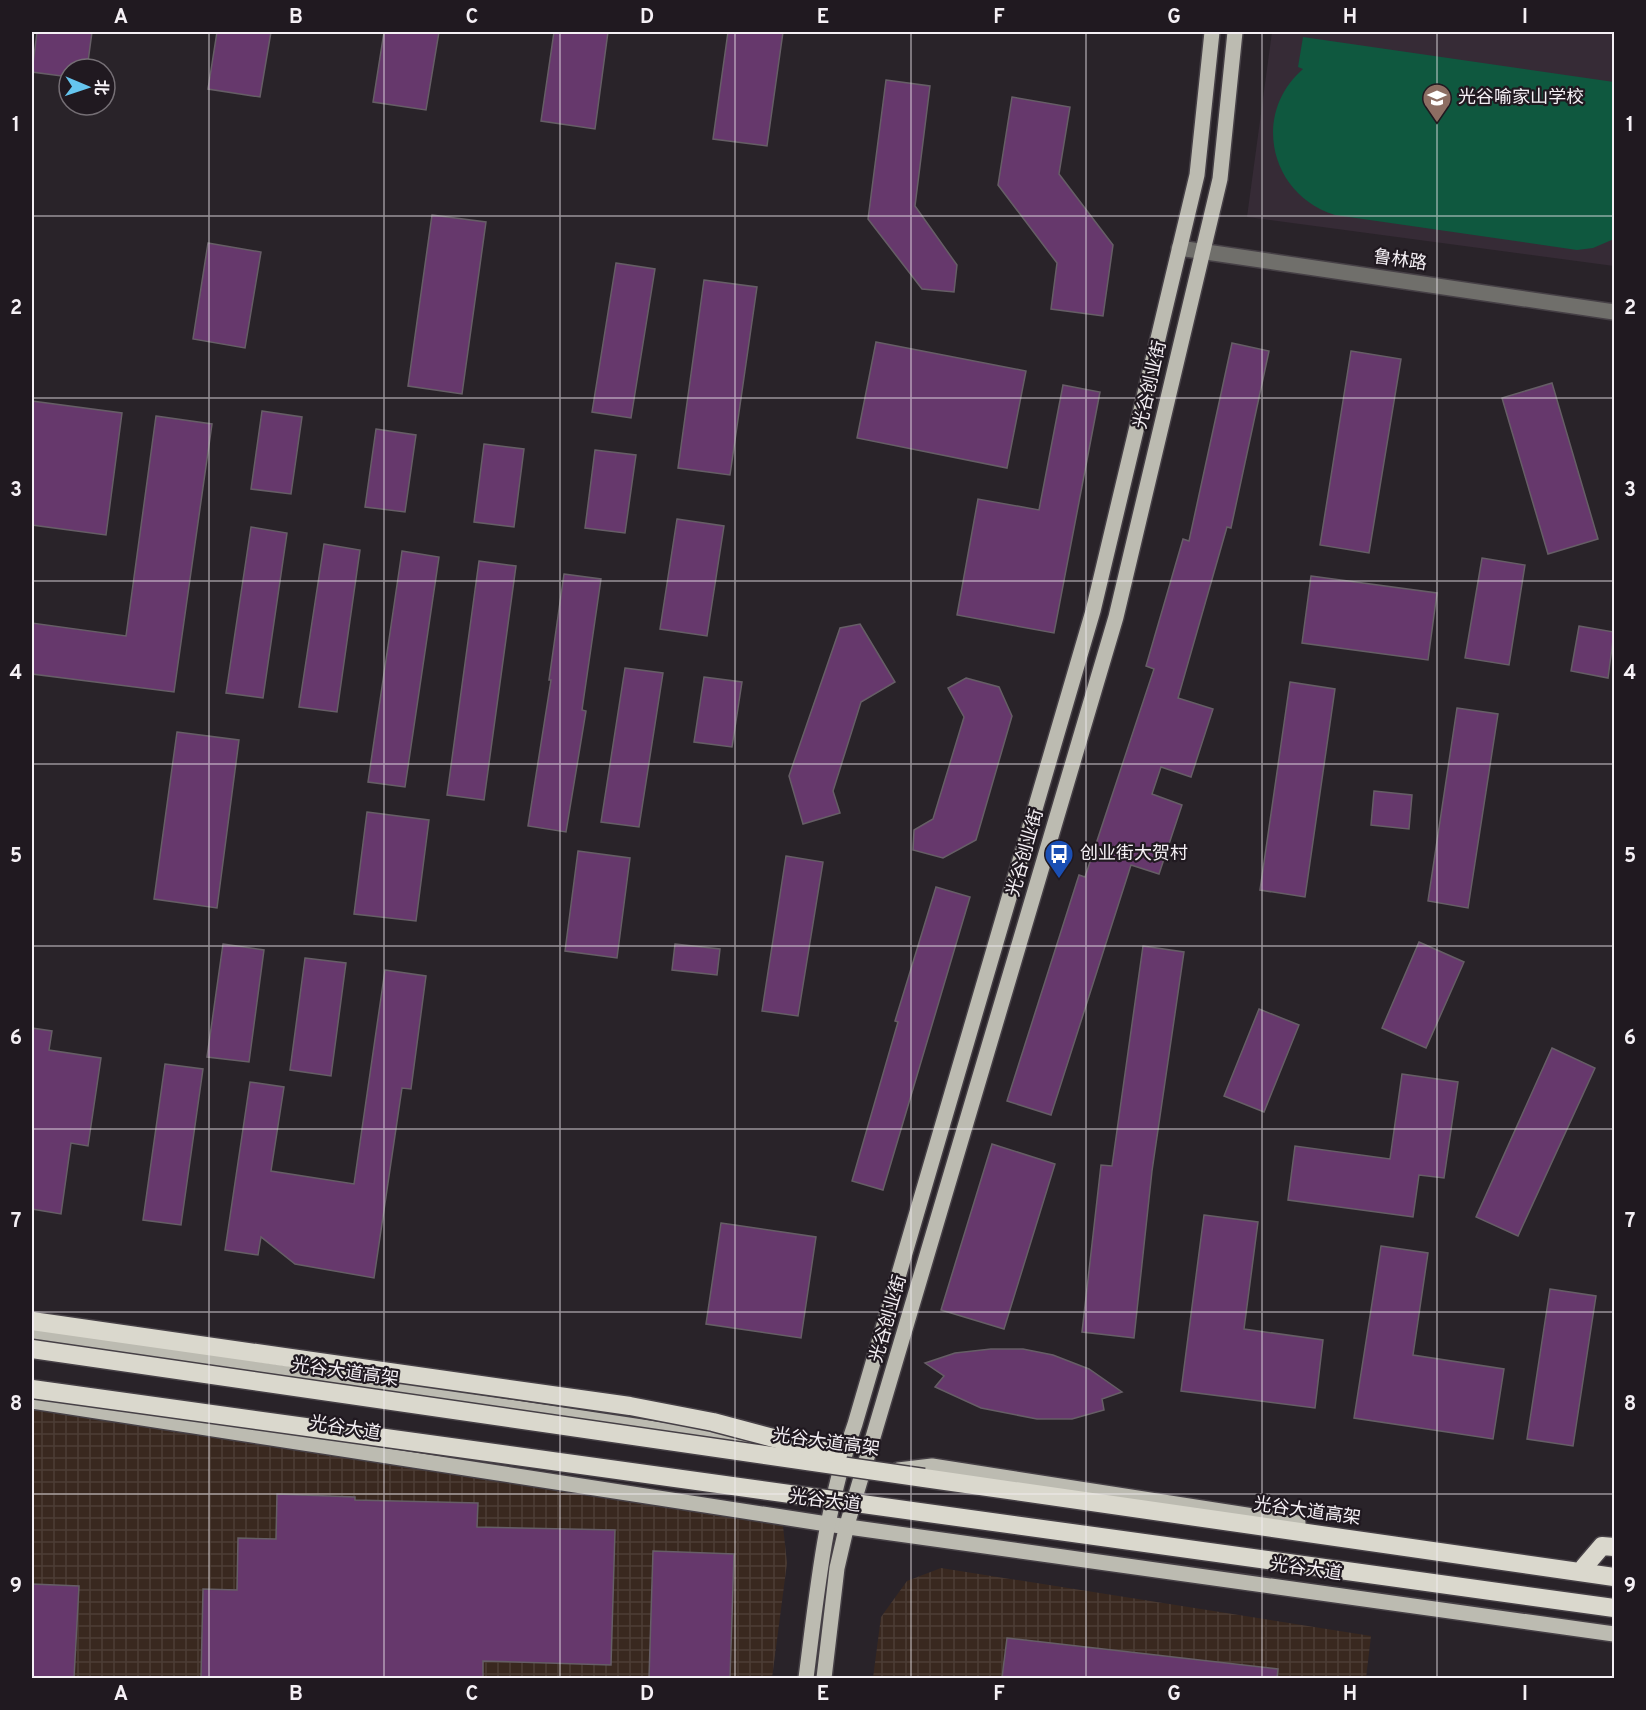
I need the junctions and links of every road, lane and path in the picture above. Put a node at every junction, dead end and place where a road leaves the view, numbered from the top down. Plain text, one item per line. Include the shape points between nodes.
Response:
1 (1212, 32) edge
2 (1235, 32) edge
3 (1179, 248) junction
4 (1203, 252) junction
5 (1614, 312) edge
6 (32, 1321) edge
7 (32, 1335) edge
8 (32, 1349) edge
9 (32, 1389) edge
10 (32, 1401) edge
11 (839, 1466) junction
12 (864, 1473) junction
13 (924, 1478) junction
14 (827, 1524) junction
15 (847, 1524) junction
16 (1614, 1548) edge
17 (1584, 1567) junction
18 (1614, 1571) edge
19 (1614, 1577) edge
20 (1614, 1608) edge
21 (1614, 1634) edge
22 (806, 1678) edge
23 (824, 1678) edge

1 - 3 main road, 光谷创业街 via 1197,175
2 - 4 main road, 光谷创业街 via 1220,179
3 - 4 street, 鲁林路
3 - 11 main road, 光谷创业街 via 1094,611 855,1424
4 - 5 street, 鲁林路
4 - 12 main road, 光谷创业街 via 1116,617
6 - 13 highway, bridge via 630,1406 713,1422
7 - 11 main road, 光谷大道 via 796,1450
8 - 13 highway, 光谷大道高架, bridge
9 - 20 highway, bridge
10 - 14 main road, 光谷大道
11 - 12 main road, 光谷大道
11 - 14 main road, 光谷创业街
12 - 15 main road, 光谷创业街
12 - 17 main road via 932,1466
13 - 19 highway, 光谷大道高架
14 - 15 main road, 光谷大道
14 - 22 main road, 光谷创业街
15 - 21 main road, 光谷大道
15 - 23 main road, 光谷创业街 via 837,1568
16 - 17 highway via 1602,1546
17 - 18 main road

